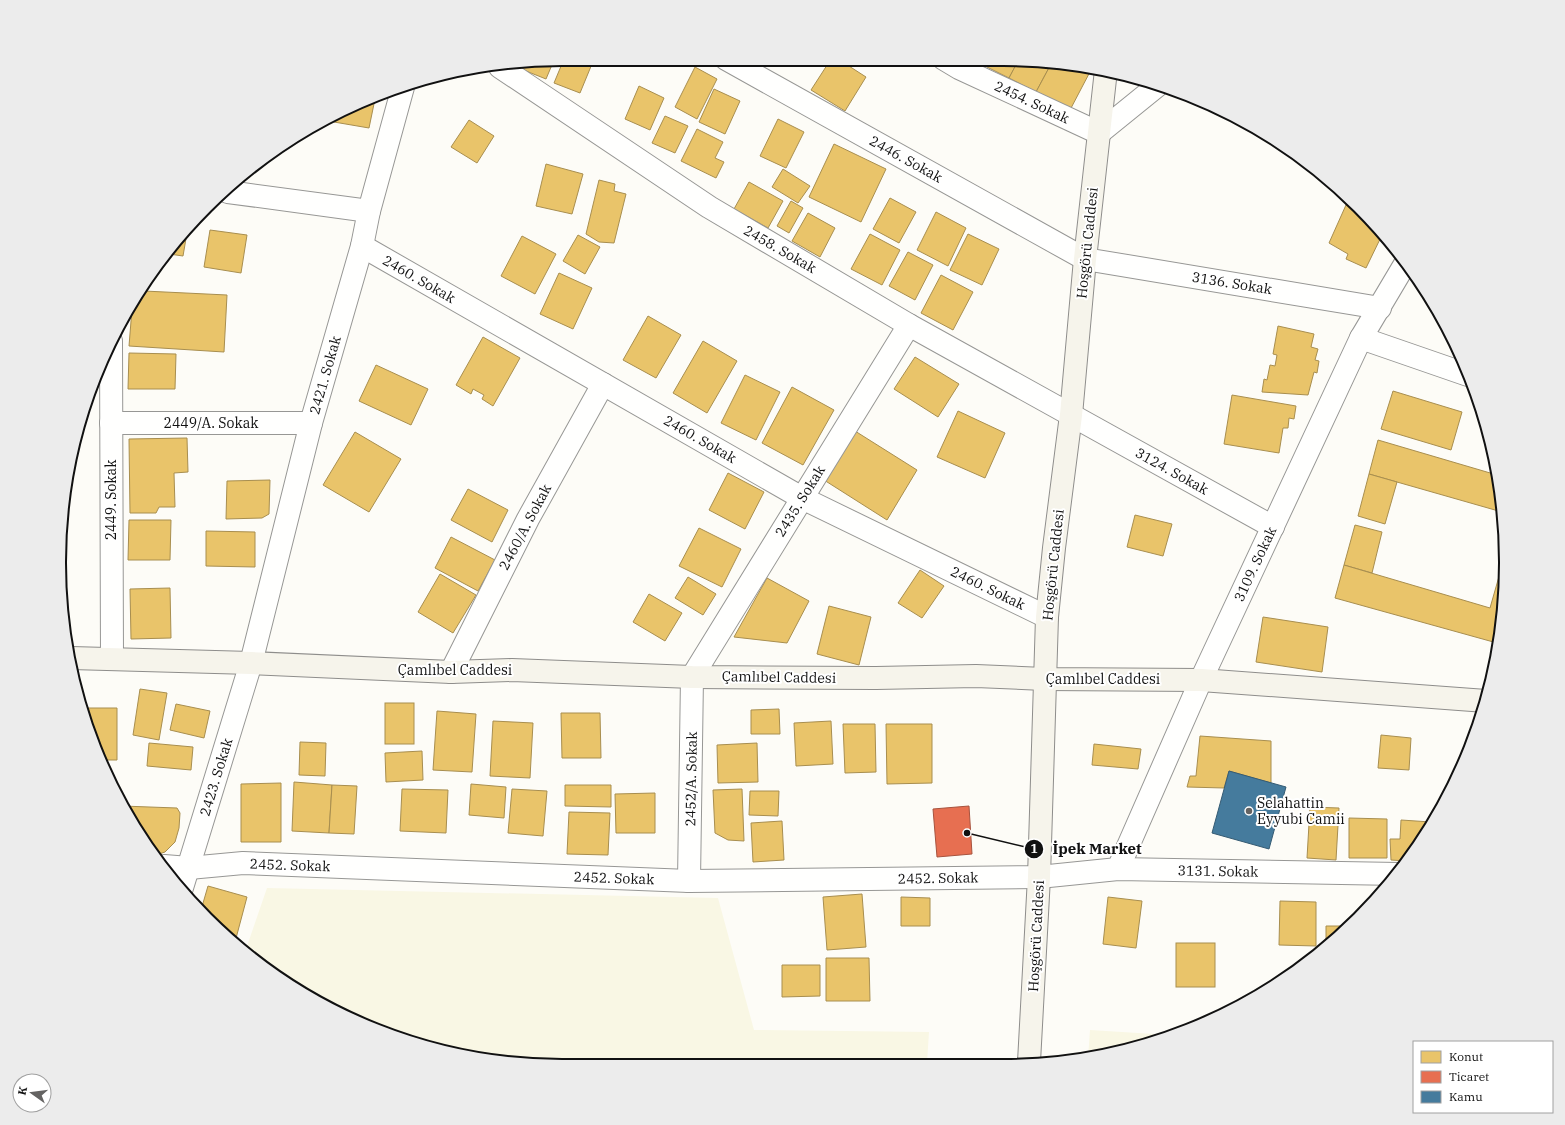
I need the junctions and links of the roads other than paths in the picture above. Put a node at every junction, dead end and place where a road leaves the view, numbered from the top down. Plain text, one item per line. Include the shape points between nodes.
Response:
1 (739, 66) edge
2 (956, 66) edge
3 (504, 69) edge
4 (1105, 77) edge
5 (1154, 90) edge
6 (401, 93) edge
7 (1099, 133) junction
8 (231, 192) edge
9 (369, 211) junction
10 (362, 246) junction
11 (1085, 259) junction
12 (1402, 269) edge
13 (1380, 308) junction
14 (909, 325) junction
15 (1361, 338) junction
16 (111, 356) edge
17 (1461, 373) edge
18 (603, 384) junction
19 (1071, 415) junction
20 (111, 423) junction
21 (311, 423) junction
22 (802, 498) junction
23 (1273, 527) junction
24 (1047, 616) junction
25 (76, 658) edge
26 (112, 659) junction
27 (251, 663) junction
28 (451, 672) junction
29 (692, 676) junction
30 (1044, 679) junction
31 (1200, 680) junction
32 (1479, 701) edge
33 (170, 866) edge
34 (189, 868) junction
35 (1118, 869) junction
36 (1389, 874) edge
37 (1039, 877) junction
38 (689, 881) junction
39 (184, 883) edge
40 (1029, 1058) edge

1 - 11 street, 2446. Sokak
2 - 7 street, 2454. Sokak
3 - 14 street, 2458. Sokak via 709,207
4 - 7 street, Hoşgörü Caddesi
5 - 7 street
6 - 9 street, 2421. Sokak
7 - 11 street, Hoşgörü Caddesi
8 - 9 street
9 - 10 street, 2421. Sokak
10 - 18 street, 2460. Sokak
10 - 21 street, 2421. Sokak
11 - 13 street, 3136. Sokak
11 - 19 street, Hoşgörü Caddesi
12 - 13 street, 3109. Sokak
13 - 15 street, 3109. Sokak
14 - 19 street, 2458. Sokak
14 - 22 street, 2435. Sokak
15 - 17 street
15 - 23 street, 3109. Sokak
16 - 20 street, 2449. Sokak
18 - 22 street, 2460. Sokak
18 - 28 street, 2460/A. Sokak via 528,519
19 - 23 street, 3124. Sokak
19 - 24 street, Hoşgörü Caddesi
20 - 21 street, 2449/A. Sokak
20 - 26 street, 2449. Sokak
21 - 27 street, 2421. Sokak
22 - 24 street, 2460. Sokak
22 - 29 street, 2435. Sokak
23 - 31 street, 3109. Sokak
24 - 30 street, Hoşgörü Caddesi
25 - 26 street, Çamlıbel Caddesi
26 - 27 street, Çamlıbel Caddesi
27 - 28 street, Çamlıbel Caddesi
27 - 34 street, 2423. Sokak
28 - 29 street, Çamlıbel Caddesi via 512,670
29 - 30 street, Çamlıbel Caddesi via 976,676
29 - 38 street, 2452/A. Sokak
30 - 31 street, Çamlıbel Caddesi
30 - 37 street, Hoşgörü Caddesi
31 - 32 street, Çamlıbel Caddesi
31 - 35 street, 3109. Sokak
33 - 34 street, 2452. Sokak
34 - 38 street, 2452. Sokak via 243,863
34 - 39 street, 2423. Sokak
35 - 36 street, 3131. Sokak
35 - 37 street, 3131. Sokak
37 - 38 street, 2452. Sokak
37 - 40 street, Hoşgörü Caddesi

